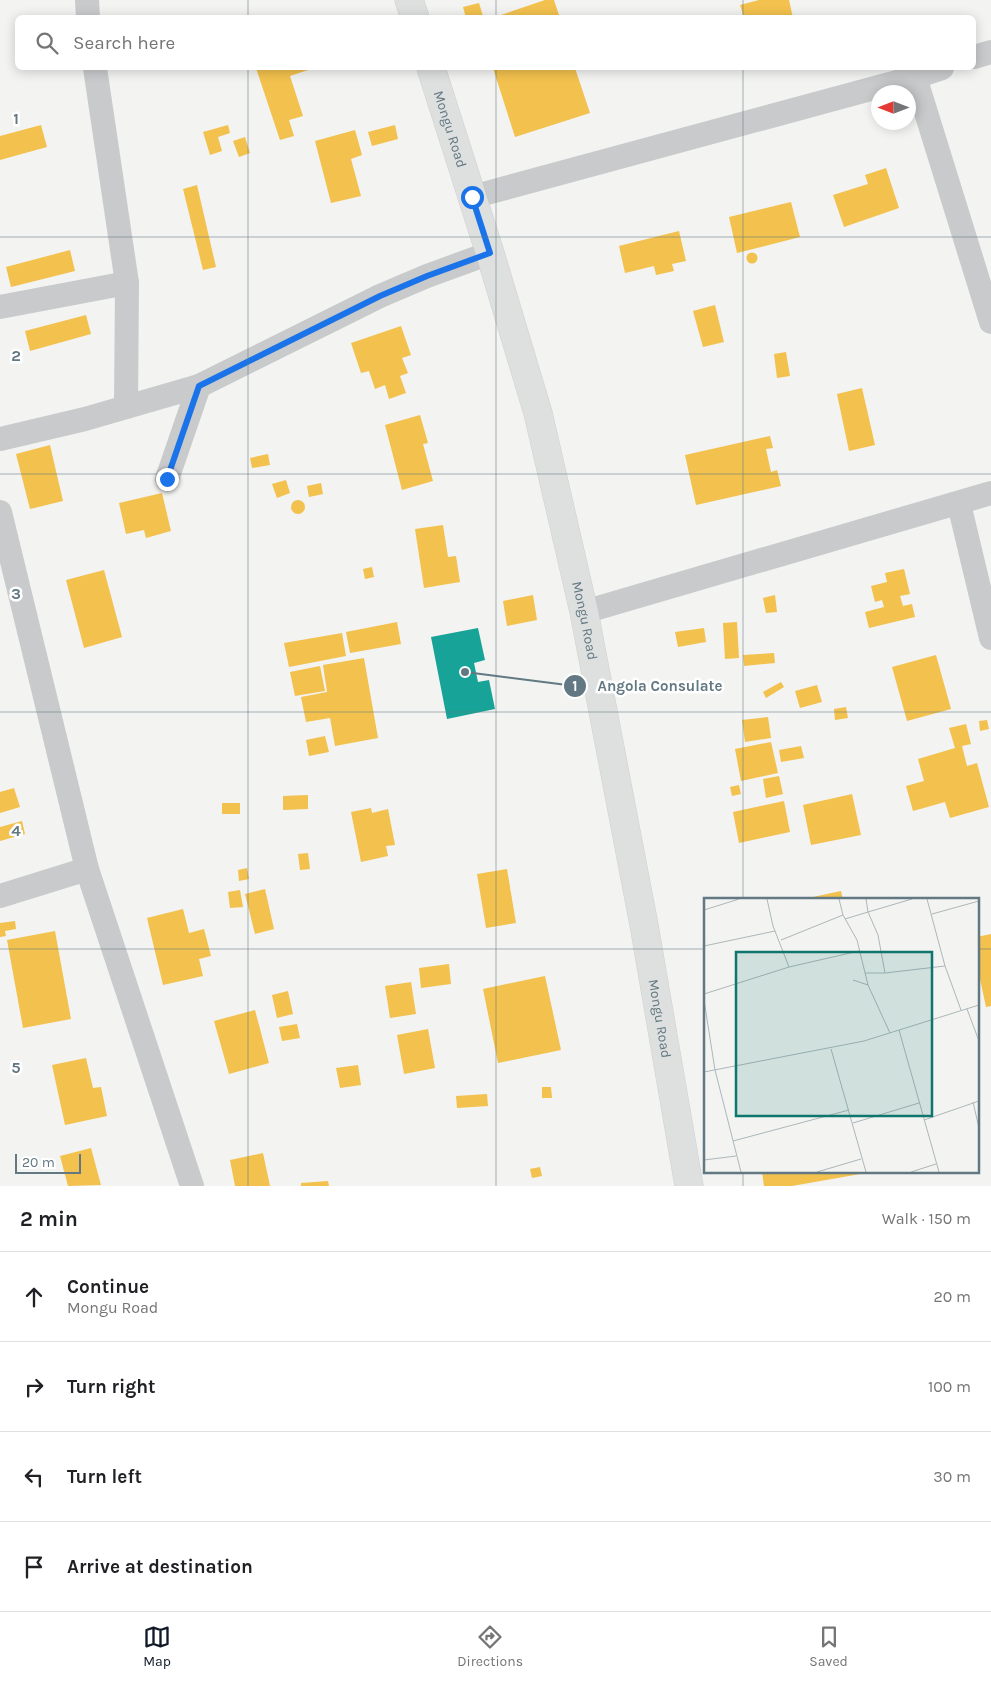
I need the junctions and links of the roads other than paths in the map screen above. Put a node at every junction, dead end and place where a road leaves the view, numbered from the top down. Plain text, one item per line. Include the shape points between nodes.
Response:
1 (87, 0) edge
2 (409, 0) edge
3 (88, 15) edge
4 (414, 15) edge
5 (991, 52) edge
6 (976, 56) edge
7 (95, 70) edge
8 (432, 70) edge
9 (936, 70) edge
10 (915, 77) junction
11 (472, 197) junction
12 (490, 253) junction
13 (127, 283) junction
14 (0, 307) edge
15 (991, 322) edge
16 (199, 386) junction
17 (126, 407) junction
18 (0, 439) edge
19 (167, 479) dead end
20 (991, 493) edge
21 (959, 504) junction
22 (0, 512) edge
23 (584, 612) junction
24 (991, 638) edge
25 (87, 869) junction
26 (0, 896) edge
27 (192, 1186) edge
28 (689, 1186) edge

1 - 3 street
2 - 4 main road
5 - 6 street
7 - 13 street
8 - 11 main road, Mongu Road
9 - 10 street
10 - 11 street
10 - 15 street
11 - 12 main road, Mongu Road
12 - 16 street via 380,296
12 - 23 main road, Mongu Road via 538,414
13 - 14 street
13 - 17 street
16 - 17 street
16 - 19 street
17 - 18 street
20 - 21 street
21 - 23 street
21 - 24 street
22 - 25 street
23 - 28 main road, Mongu Road via 644,925
25 - 26 street
25 - 27 street

